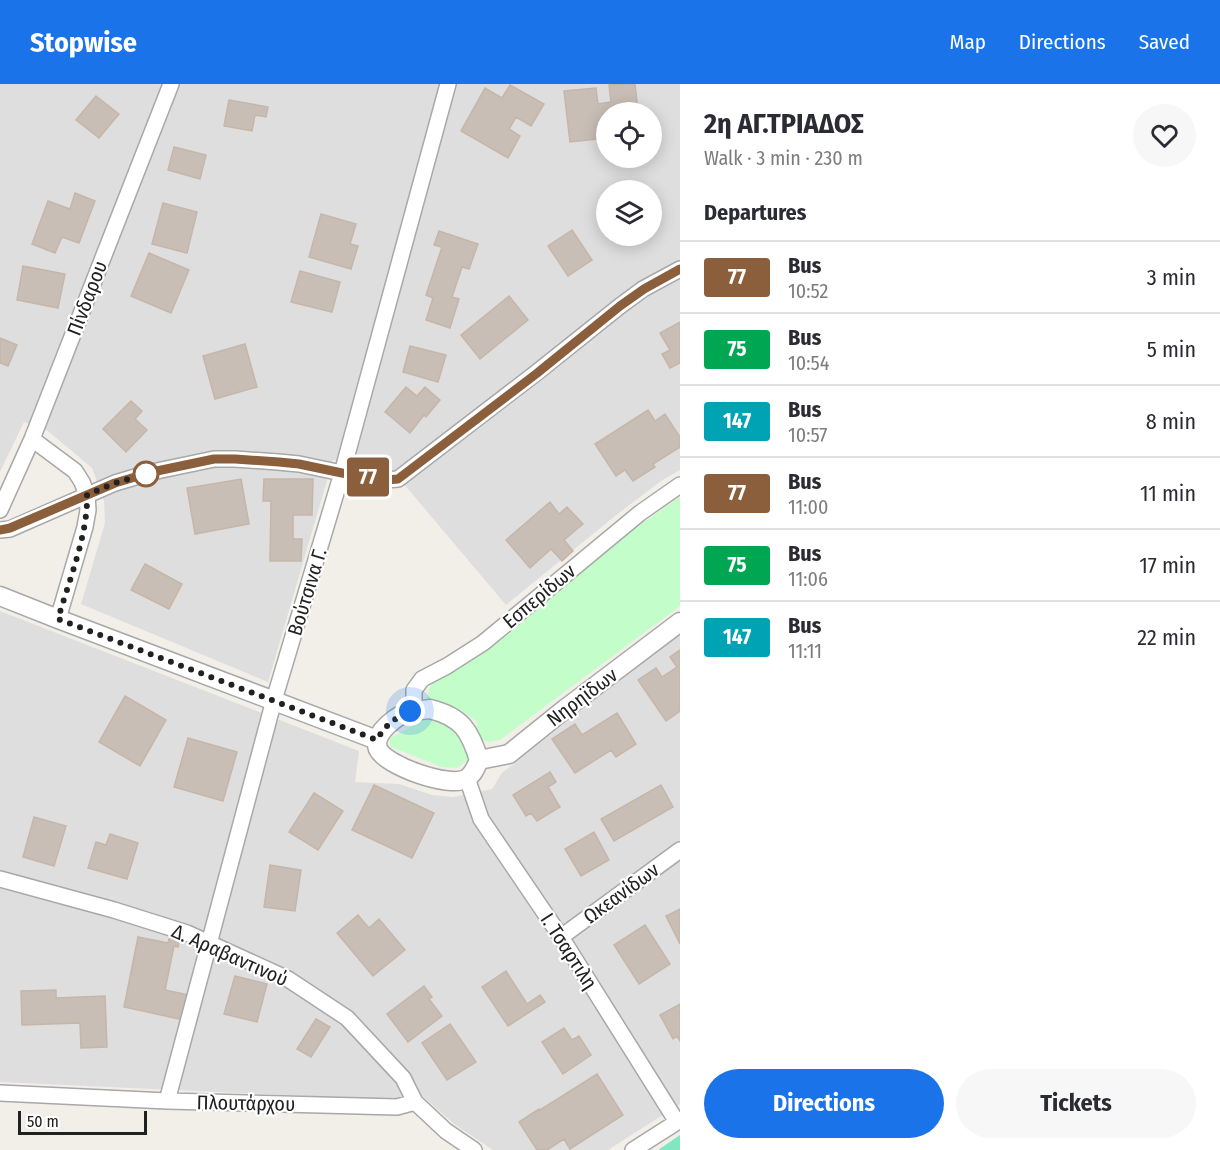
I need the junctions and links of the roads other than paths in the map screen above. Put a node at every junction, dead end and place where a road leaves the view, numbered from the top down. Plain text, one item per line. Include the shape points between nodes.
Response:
1 (171, 84) edge
2 (448, 84) edge
3 (680, 269) edge
4 (32, 440) junction
5 (342, 473) junction
6 (680, 485) edge
7 (87, 495) junction
8 (0, 510) edge
9 (0, 530) edge
10 (0, 596) edge
11 (58, 619) junction
12 (680, 622) edge
13 (274, 700) junction
14 (414, 711) junction
15 (377, 740) junction
16 (479, 760) junction
17 (467, 778) junction
18 (680, 850) edge
19 (0, 879) edge
20 (561, 937) junction
21 (210, 943) junction
22 (0, 1093) edge
23 (166, 1101) junction
24 (415, 1102) junction
25 (678, 1121) edge
26 (474, 1150) edge
27 (633, 1150) edge

1 - 4 street, Πίνδαρου
2 - 5 street, Βούτσινα Γ.
3 - 5 street via 620,306 398,479
4 - 7 street via 75,471
4 - 8 street, Πίνδαρου
5 - 7 street via 299,464 214,459 152,472
5 - 13 street, Βούτσινα Γ.
6 - 14 street, Εσπερίδων via 640,513 483,643 422,678 414,690
7 - 9 street
7 - 11 street via 85,527
10 - 11 street
11 - 13 street
12 - 16 street, Νηρηϊδων via 509,754
13 - 15 street
13 - 21 street, Βούτσινα Γ.
14 - 15 street via 391,721
14 - 16 street via 430,709 451,716 467,731
15 - 17 street via 385,756 412,772 451,782
16 - 17 street
17 - 20 street, Ι. Τσαρτιλη via 481,819
18 - 20 street, Ωκεανίδων
19 - 21 street, Δ. Αραβαντινού via 114,910
20 - 25 street, Ι. Τσαρτιλη
21 - 23 street, Βούτσινα Γ.
21 - 24 street, Δ. Αραβαντινού via 288,980 347,1018 403,1078
22 - 23 street, Πλουτάρχου
23 - 24 street, Πλουτάρχου via 397,1107
24 - 26 street
25 - 27 street

